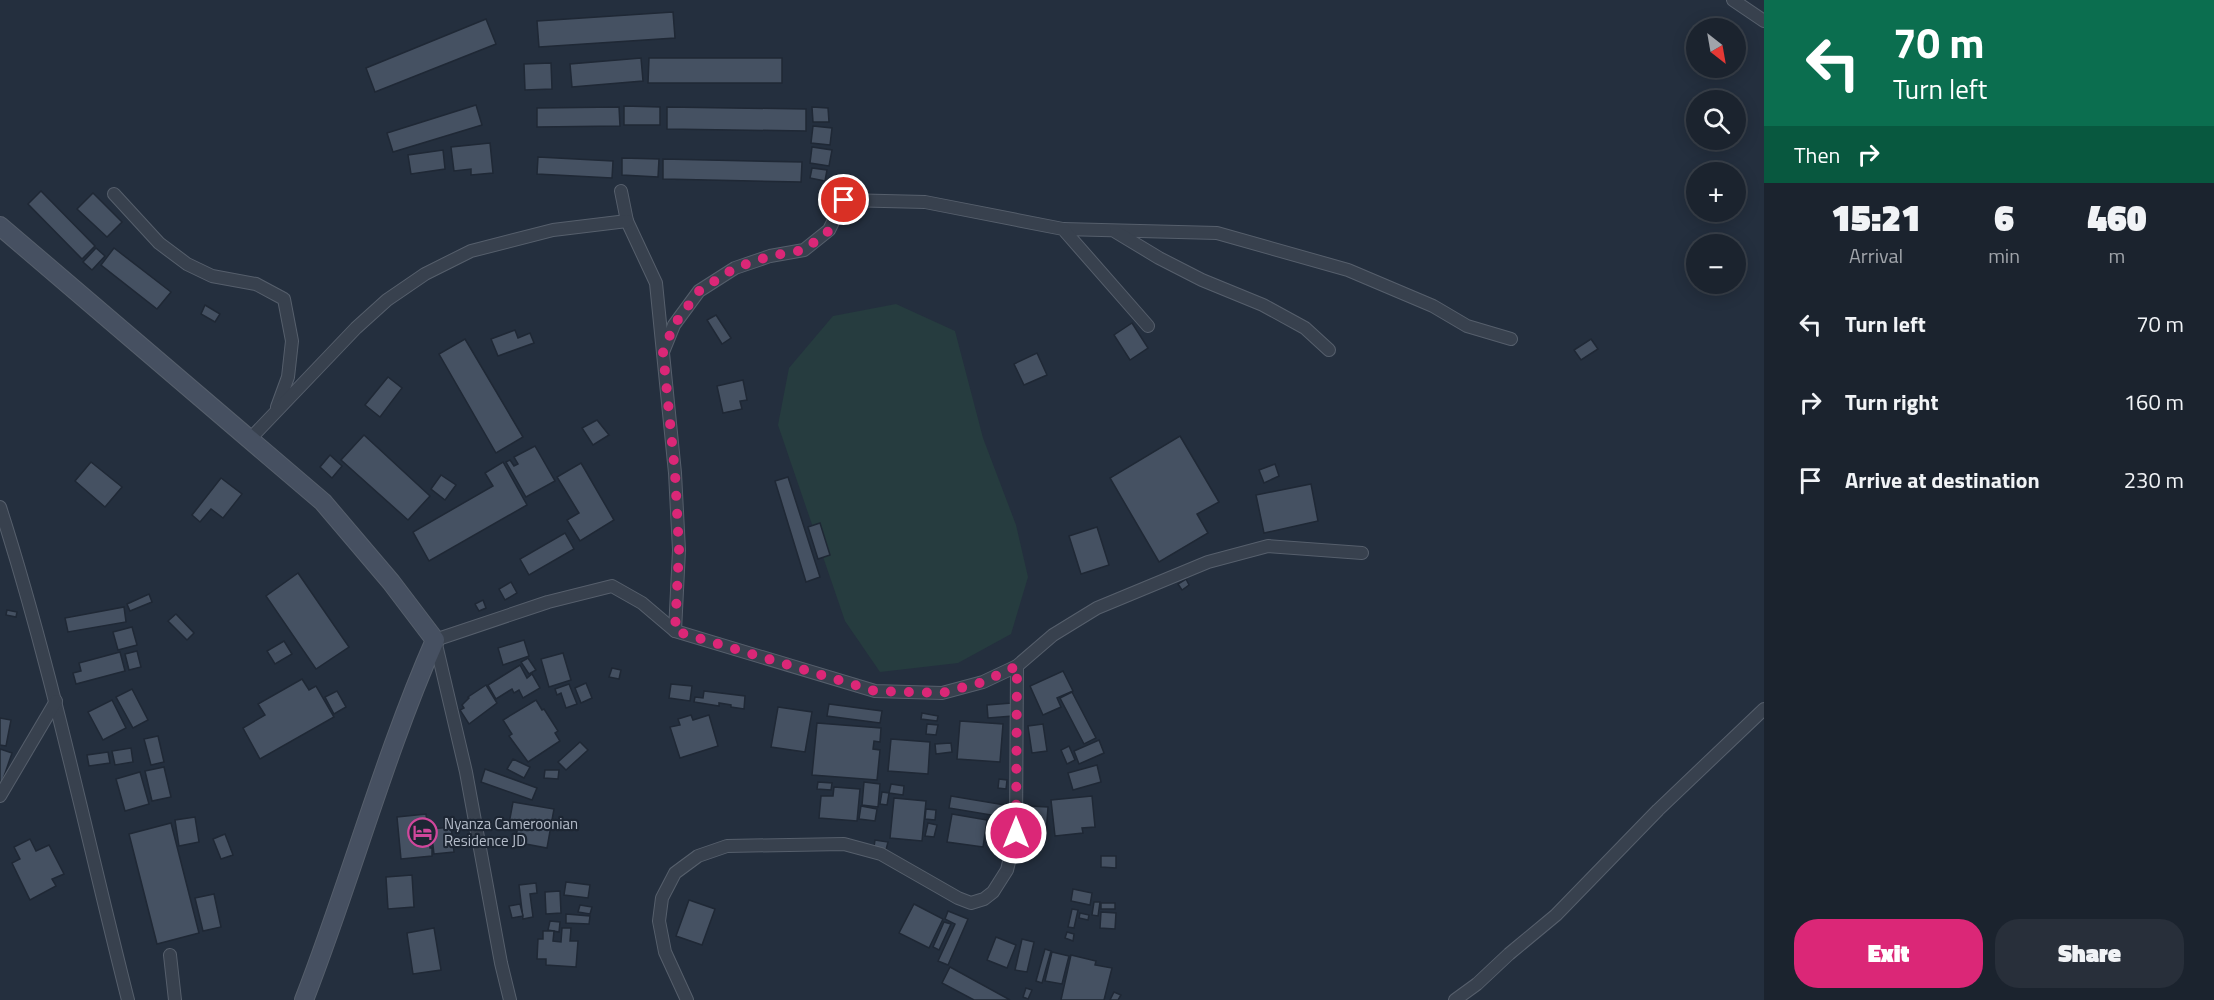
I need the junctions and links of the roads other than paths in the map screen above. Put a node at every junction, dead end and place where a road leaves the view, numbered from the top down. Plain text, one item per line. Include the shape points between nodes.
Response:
1 (1733, 0) edge
2 (1764, 21) edge
3 (621, 191) dead end
4 (114, 194) dead end
5 (627, 221) junction
6 (0, 226) edge
7 (1063, 229) junction
8 (1116, 231) junction
9 (1148, 326) dead end
10 (1511, 339) dead end
11 (1329, 350) dead end
12 (663, 352) junction
13 (276, 411) junction
14 (249, 440) junction
15 (0, 507) edge
16 (1362, 553) dead end
17 (675, 631) junction
18 (435, 640) junction
19 (1017, 666) junction
20 (56, 701) junction
21 (1764, 709) edge
22 (0, 796) edge
23 (170, 954) dead end
24 (128, 1000) edge
25 (175, 1000) edge
26 (304, 1000) edge
27 (510, 1000) edge
28 (687, 1000) edge
29 (1455, 1000) edge

1 - 2 street
3 - 5 street
4 - 13 street via 159,243 187,264 212,276 256,284 284,299 292,341 288,377
5 - 12 street via 656,283
5 - 13 street via 553,230 471,251 425,274 356,328
6 - 14 main road
7 - 8 street
7 - 9 street
7 - 12 street via 925,202 844,200 830,230 804,250 735,268 699,291 674,325
8 - 10 street via 1217,233 1348,270 1434,306 1467,326
8 - 11 street via 1202,280 1263,304 1305,328
12 - 17 street via 679,550
13 - 14 street
14 - 18 main road via 323,502 392,582
15 - 20 street
16 - 19 street via 1268,546 1208,562 1097,608 1053,635
17 - 18 street via 642,603 612,586 548,602
17 - 19 street via 875,691 942,693 983,682
18 - 26 main road via 413,689
18 - 27 street via 466,772
19 - 28 street via 1016,833 1007,870 993,892 984,900 971,903 881,854 844,844 727,846 707,852 675,873 662,898 658,921 665,952
20 - 22 street
20 - 24 street
21 - 29 street via 1556,915
23 - 25 street

